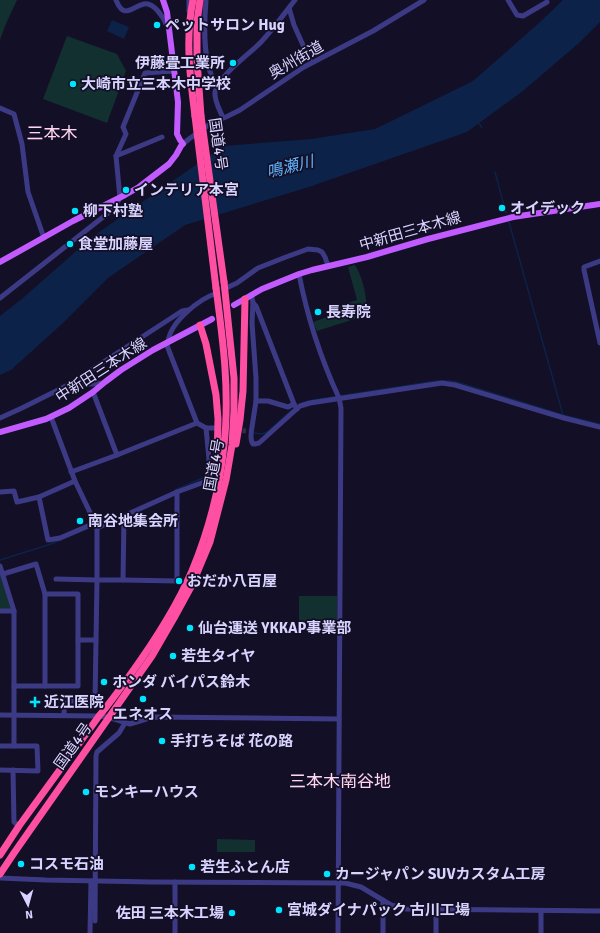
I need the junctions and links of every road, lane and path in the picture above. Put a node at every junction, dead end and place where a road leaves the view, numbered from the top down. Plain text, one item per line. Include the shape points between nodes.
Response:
1 (116, 0) edge
2 (163, 0) edge
3 (189, 0) edge
4 (192, 0) edge
5 (200, 0) edge
6 (206, 0) edge
7 (295, 0) edge
8 (424, 0) edge
9 (508, 0) edge
10 (547, 2) dead end
11 (289, 8) junction
12 (189, 20) junction
13 (169, 30) junction
14 (311, 63) junction
15 (174, 72) junction
16 (217, 86) junction
17 (0, 108) edge
18 (198, 116) junction
19 (223, 118) junction
20 (162, 136) dead end
21 (183, 144) junction
22 (116, 156) junction
23 (120, 198) junction
24 (600, 204) edge
25 (44, 238) junction
26 (600, 261) edge
27 (0, 262) edge
28 (328, 266) junction
29 (298, 274) junction
30 (224, 286) junction
31 (216, 290) junction
32 (248, 297) junction
33 (0, 298) edge
34 (253, 302) junction
35 (234, 305) dead end
36 (188, 310) junction
37 (212, 319) dead end
38 (200, 325) junction
39 (167, 342) junction
40 (600, 343) edge
41 (103, 383) junction
42 (65, 387) junction
43 (93, 392) junction
44 (338, 397) junction
45 (256, 401) junction
46 (295, 407) junction
47 (51, 417) junction
48 (0, 418) edge
49 (197, 423) junction
50 (600, 427) edge
51 (206, 428) junction
52 (214, 428) dead end
53 (0, 432) edge
54 (117, 454) junction
55 (71, 472) junction
56 (75, 481) junction
57 (217, 487) junction
58 (0, 492) edge
59 (177, 492) junction
60 (39, 497) junction
61 (218, 513) junction
62 (124, 516) junction
63 (96, 525) junction
64 (0, 566) edge
65 (3, 574) junction
66 (56, 579) dead end
67 (97, 580) junction
68 (123, 580) junction
69 (177, 581) junction
70 (186, 584) junction
71 (45, 594) junction
72 (14, 611) junction
73 (0, 612) edge
74 (78, 640) junction
75 (96, 640) junction
76 (14, 686) junction
77 (45, 686) junction
78 (0, 715) edge
79 (14, 715) junction
80 (64, 715) junction
81 (99, 716) junction
82 (108, 717) junction
83 (339, 719) junction
84 (125, 723) junction
85 (0, 746) edge
86 (14, 746) junction
87 (0, 770) edge
88 (13, 770) junction
89 (19, 826) junction
90 (0, 855) edge
91 (0, 874) edge
92 (0, 878) edge
93 (93, 881) junction
94 (175, 882) junction
95 (338, 883) junction
96 (383, 900) junction
97 (436, 910) junction
98 (541, 910) junction
99 (600, 911) edge
100 (95, 921) dead end
101 (90, 933) edge
102 (175, 933) edge
103 (338, 933) edge
104 (383, 933) edge
105 (436, 933) edge
106 (541, 933) edge

1 - 13 street via 119,7 127,11 142,4 150,5 165,20
2 - 13 main road
3 - 12 street
4 - 12 highway, 国道4号
5 - 18 highway, 国道4号
6 - 16 street via 207,57 210,75
7 - 11 street
8 - 14 street, 奥州街道
9 - 10 street via 517,15 523,16
11 - 14 street
11 - 16 street via 264,40 232,68
12 - 18 highway, 国道4号 via 188,46
13 - 15 main road
14 - 19 street, 奥州街道 via 240,110
15 - 21 main road via 178,102 177,134
15 - 22 street via 145,73 123,127 126,134
16 - 19 street via 215,97
17 - 25 street via 14,114 22,144 28,192
18 - 30 highway, 国道4号, bridge
18 - 31 highway, 国道4号, bridge
19 - 21 street, 奥州街道 via 207,126
20 - 22 street
21 - 23 main road via 169,164
22 - 23 street
23 - 25 main road via 73,220
23 - 33 street via 112,210
24 - 28 main road, 中新田三本木線 via 513,216
25 - 27 main road
26 - 40 street via 584,267
28 - 29 main road, 中新田三本木線
28 - 30 street via 322,252 308,249 258,268 230,286
29 - 32 main road, 中新田三本木線 via 262,288
29 - 44 street via 316,338
30 - 61 highway, 国道4号 via 234,378 234,411 232,446
31 - 36 street
31 - 57 highway, 国道4号 via 224,356 226,406 222,463
32 - 34 street
32 - 35 main road, 中新田三本木線
32 - 61 highway via 240,420 229,480
34 - 45 street
34 - 46 street
36 - 39 street via 175,326
36 - 42 street via 182,310
37 - 38 main road, 中新田三本木線
38 - 39 main road, 中新田三本木線
38 - 57 highway via 216,395
39 - 41 main road, 中新田三本木線
39 - 49 street
41 - 42 street
41 - 43 main road, 中新田三本木線
42 - 48 street
43 - 47 main road, 中新田三本木線
43 - 54 street
44 - 46 street
44 - 50 street via 450,384
44 - 83 street via 341,408
45 - 46 street
45 - 46 street via 252,427 249,431 253,444 267,436
47 - 53 main road, 中新田三本木線
47 - 55 street
49 - 51 street
49 - 54 street
51 - 52 street
51 - 59 street via 209,459 207,481
54 - 55 street
55 - 56 street
56 - 60 street
56 - 63 street
57 - 70 highway, 国道4号 via 204,538
58 - 60 street via 14,491 17,502
59 - 62 street
59 - 69 street
60 - 63 street via 48,540
61 - 82 highway, 国道4号 via 210,542 192,585 152,656
62 - 63 street
62 - 68 street
63 - 67 street
64 - 65 street
65 - 71 street via 36,564
65 - 72 street
66 - 67 street
67 - 68 street
67 - 75 street
68 - 69 street
69 - 70 street
70 - 81 highway, 国道4号 via 154,640
71 - 74 street via 78,594
71 - 77 street
72 - 73 street
72 - 76 street
74 - 75 street
74 - 77 street via 78,686
75 - 80 street via 95,701 68,702 64,707
76 - 77 street
76 - 79 street
78 - 79 street
79 - 80 street
79 - 86 street
80 - 81 street
81 - 82 street
81 - 89 highway, 国道4号
82 - 84 street
82 - 91 highway, 国道4号
83 - 84 street via 153,717 135,723
83 - 95 street
84 - 93 street via 119,733 97,752 96,756
85 - 86 street
86 - 88 street via 37,746 38,771
87 - 88 street
88 - 89 street via 14,822
89 - 90 highway, 国道4号
92 - 93 street
93 - 94 street
93 - 100 street
93 - 101 street
94 - 95 street
94 - 102 street
95 - 96 street via 361,887
95 - 103 street
96 - 97 street via 406,909
96 - 104 street
97 - 98 street
97 - 105 street
98 - 99 street
98 - 106 street

